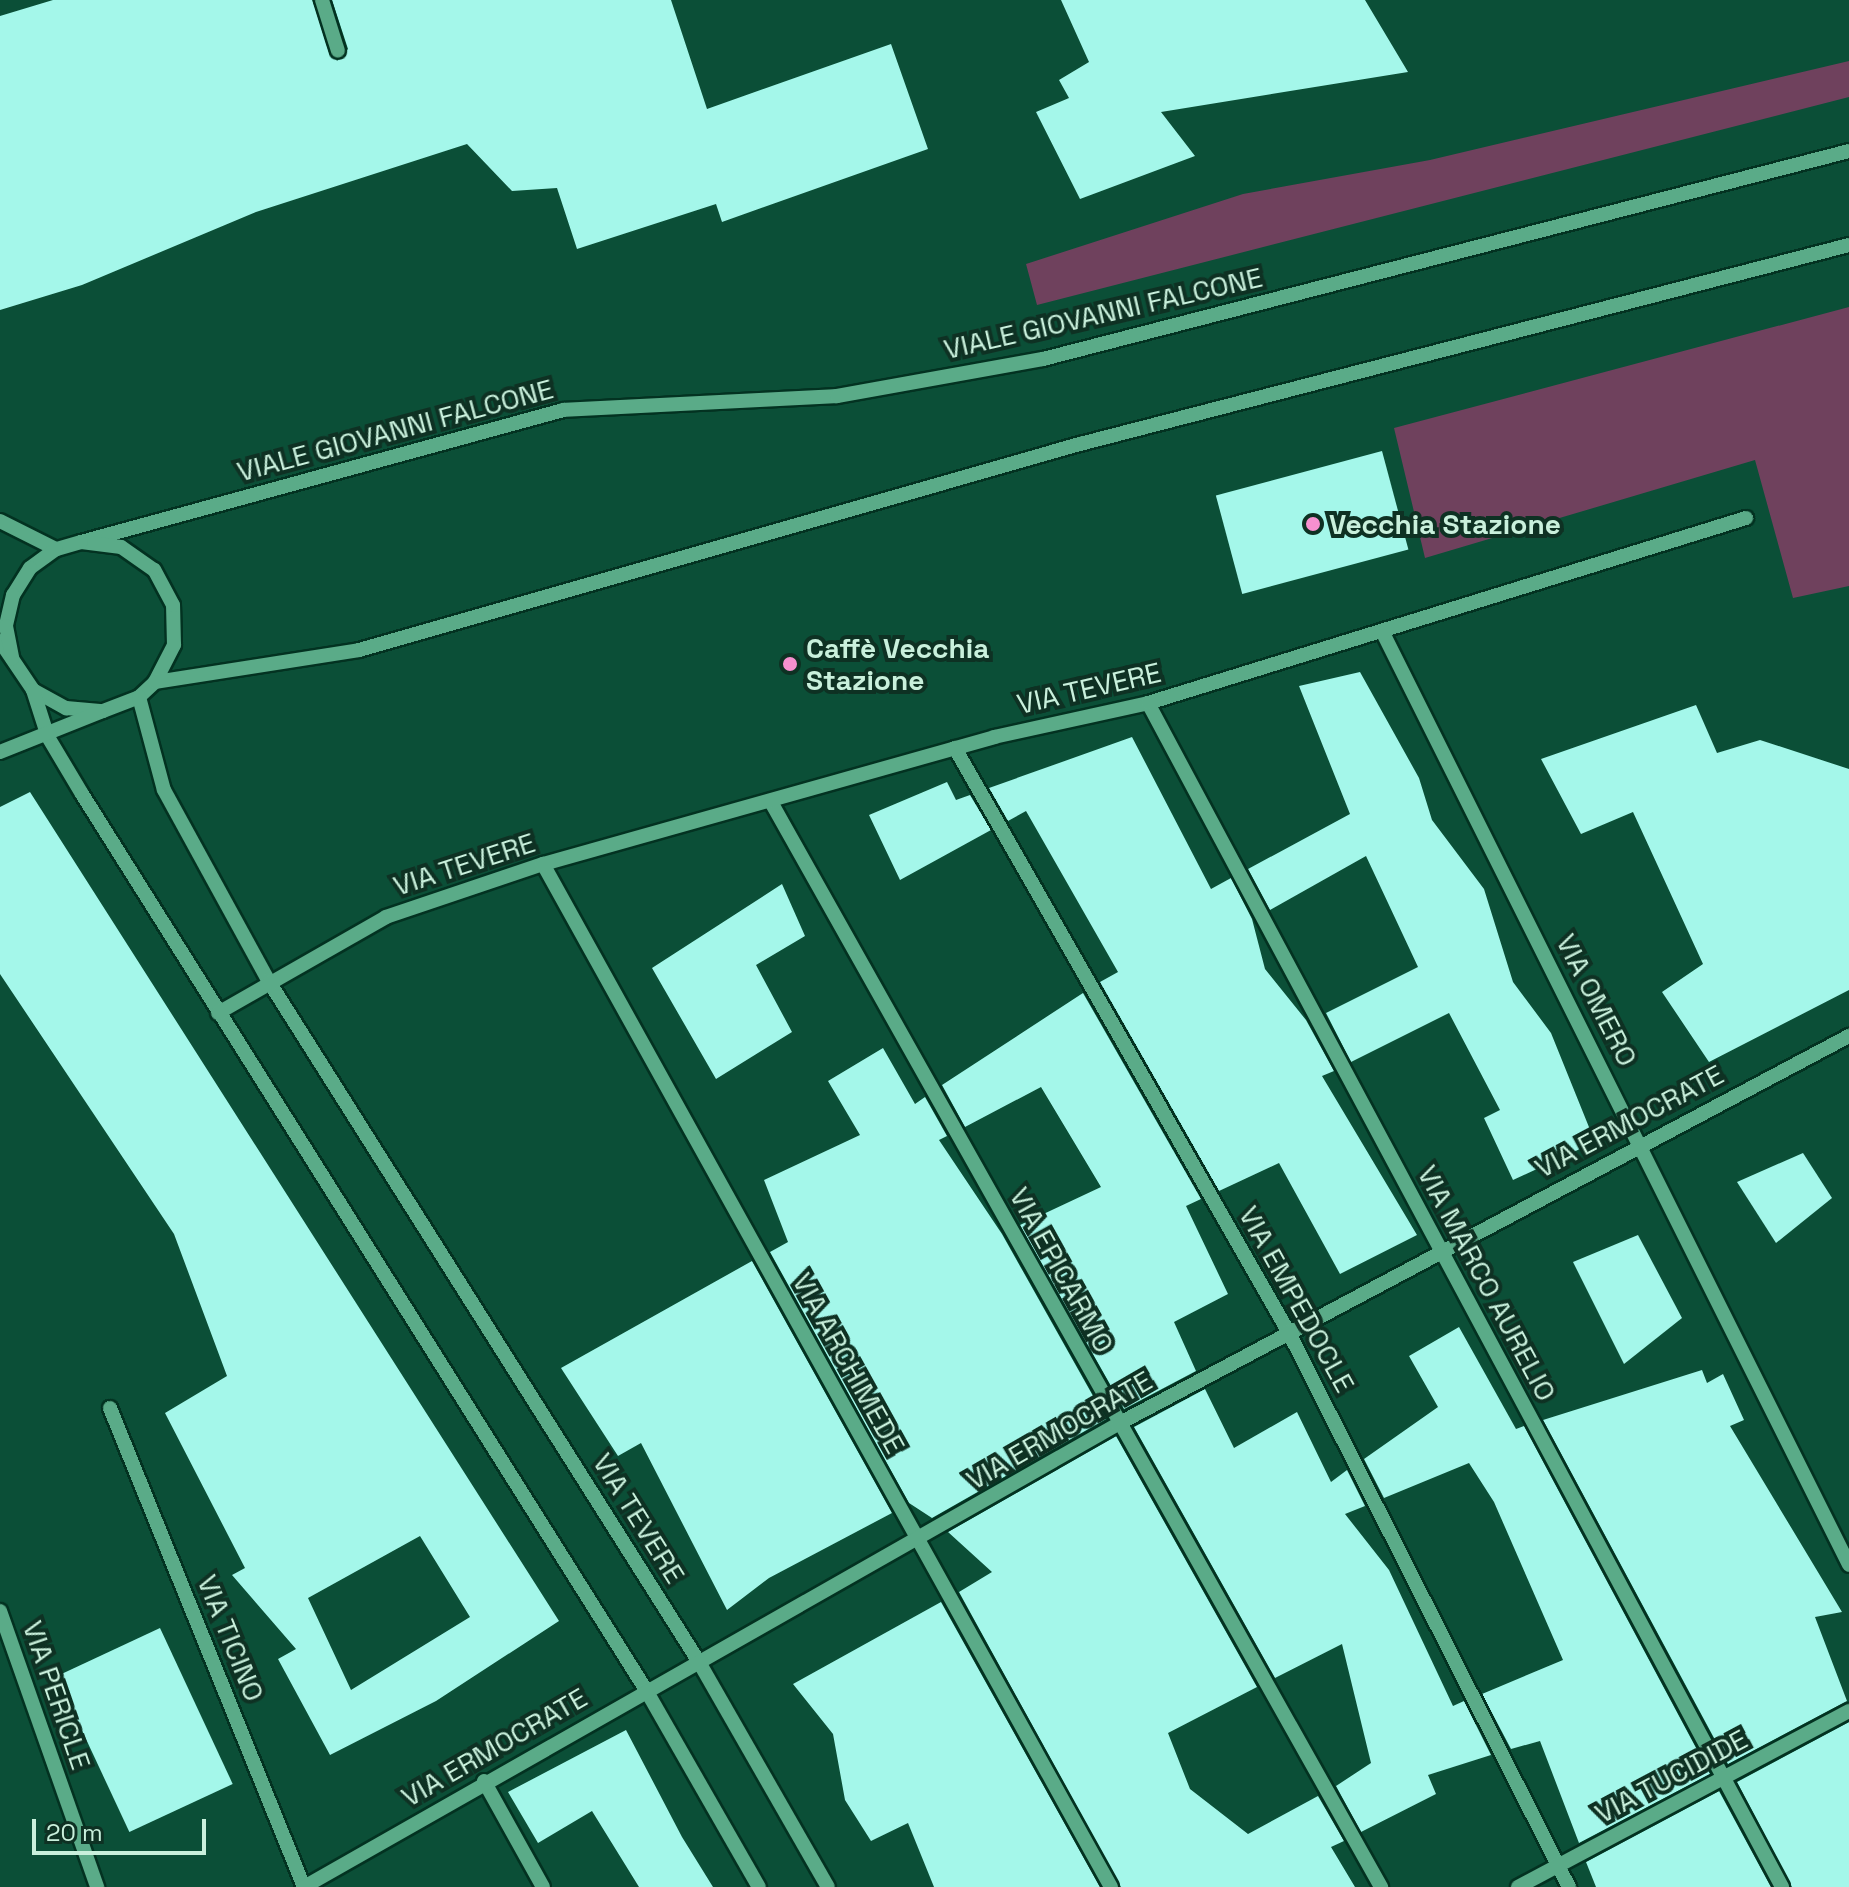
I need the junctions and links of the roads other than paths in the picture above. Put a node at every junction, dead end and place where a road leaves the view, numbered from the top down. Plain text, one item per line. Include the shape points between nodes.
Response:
1 (322, 0) edge
2 (338, 51) dead end
3 (1849, 151) edge
4 (1849, 245) edge
5 (1746, 518) dead end
6 (0, 521) edge
7 (81, 542) junction
8 (56, 549) junction
9 (1382, 631) junction
10 (0, 641) edge
11 (12, 658) junction
12 (155, 682) junction
13 (33, 690) junction
14 (139, 697) junction
15 (1148, 703) junction
16 (103, 711) junction
17 (48, 737) junction
18 (955, 748) junction
19 (0, 752) edge
20 (771, 802) junction
21 (543, 864) junction
22 (268, 980) junction
23 (218, 1013) junction
24 (1848, 1039) edge
25 (1640, 1143) junction
26 (1442, 1253) junction
27 (1288, 1331) junction
28 (110, 1408) dead end
29 (1118, 1424) junction
30 (919, 1542) junction
31 (1849, 1565) edge
32 (0, 1611) edge
33 (699, 1662) junction
34 (646, 1690) junction
35 (1849, 1711) edge
36 (1723, 1778) junction
37 (484, 1781) junction
38 (1558, 1866) junction
39 (97, 1887) edge
40 (304, 1887) edge
41 (543, 1887) edge
42 (759, 1887) edge
43 (828, 1887) edge
44 (1111, 1887) edge
45 (1381, 1887) edge
46 (1518, 1887) edge
47 (1569, 1887) edge
48 (1782, 1887) edge

1 - 2 street
3 - 7 street, VIALE GIOVANNI FALCONE via 1043,359 837,396 563,410
4 - 12 street via 1080,444 359,650
5 - 9 street, VIA TEVERE
6 - 8 street
7 - 8 street
7 - 12 street via 121,547 154,570 173,605 174,645
8 - 11 street via 30,568 13,595 6,626
9 - 15 street, VIA TEVERE
9 - 25 street, VIA OMERO
10 - 11 street
11 - 13 street
12 - 14 street
13 - 16 street via 66,708
13 - 17 street
14 - 16 street
14 - 22 street, VIA TEVERE via 164,790
15 - 18 street, VIA TEVERE
15 - 26 street, VIA MARCO AURELIO
16 - 17 street
17 - 19 street
17 - 23 street
18 - 20 street, VIA TEVERE
18 - 27 street, VIA EMPEDOCLE
20 - 21 street, VIA TEVERE
20 - 29 street, VIA EPICARMO
21 - 22 street, VIA TEVERE via 386,917
21 - 30 street, VIA ARCHIMEDE
22 - 23 street, VIA TEVERE
22 - 33 street, VIA TEVERE
23 - 34 street
24 - 25 street, VIA ERMOCRATE
25 - 26 street, VIA ERMOCRATE
25 - 31 street, VIA OMERO
26 - 27 street, VIA ERMOCRATE
26 - 36 street, VIA MARCO AURELIO
27 - 29 street, VIA ERMOCRATE
27 - 38 street, VIA EMPEDOCLE
28 - 40 street, VIA TICINO
29 - 30 street, VIA ERMOCRATE
29 - 45 street, VIA EPICARMO
30 - 33 street, VIA ERMOCRATE
30 - 44 street, VIA ARCHIMEDE
32 - 39 street, VIA PERICLE
33 - 34 street, VIA ERMOCRATE
33 - 43 street, VIA TEVERE
34 - 37 street, VIA ERMOCRATE
34 - 42 street
35 - 36 street, VIA TUCIDIDE
36 - 38 street, VIA TUCIDIDE
36 - 48 street, VIA MARCO AURELIO
37 - 40 street, VIA ERMOCRATE
37 - 41 street
38 - 46 street, VIA TUCIDIDE
38 - 47 street, VIA EMPEDOCLE

